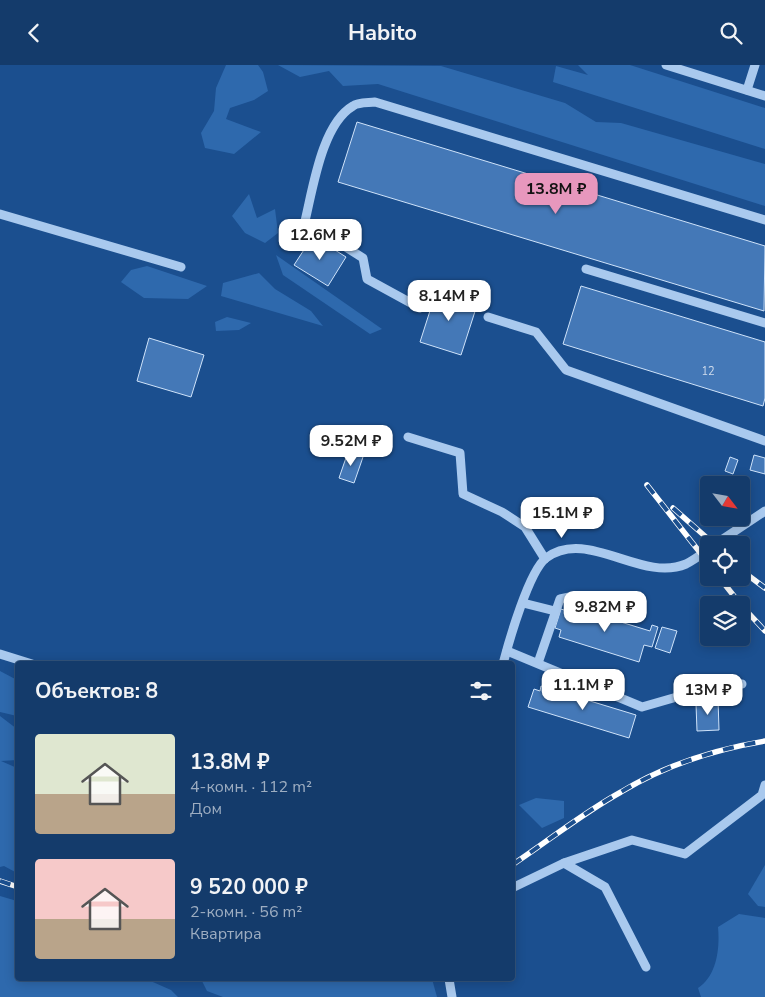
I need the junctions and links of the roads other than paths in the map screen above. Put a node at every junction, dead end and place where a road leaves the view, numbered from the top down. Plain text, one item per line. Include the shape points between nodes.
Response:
1 (666, 65) edge
2 (756, 65) edge
3 (746, 90) junction
4 (765, 96) edge
5 (0, 214) edge
6 (765, 221) edge
7 (181, 267) dead end
8 (586, 269) dead end
9 (420, 307) dead end
10 (488, 317) dead end
11 (765, 323) edge
12 (408, 437) dead end
13 (765, 441) edge
14 (765, 511) edge
15 (728, 536) edge
16 (700, 555) edge
17 (545, 559) junction
18 (523, 603) junction
19 (555, 611) junction
20 (638, 614) dead end
21 (507, 651) junction
22 (0, 654) edge
23 (22, 661) edge
24 (504, 661) edge
25 (538, 663) junction
26 (742, 684) dead end
27 (765, 785) edge
28 (564, 863) junction
29 (515, 887) edge
30 (646, 967) dead end
31 (449, 981) edge
32 (452, 997) edge

1 - 3 street
2 - 3 street
3 - 4 street
5 - 7 street
6 - 9 street via 375,102 354,105 336,120 317,171 305,221 363,258 368,279
8 - 11 street
10 - 13 street via 536,331 566,370
12 - 17 street via 460,453 463,494 525,527
14 - 15 street
16 - 17 street via 686,564 666,567 646,567 607,554 574,548
17 - 18 street via 531,581
18 - 19 street
18 - 21 street
19 - 20 street via 560,599 574,596
19 - 25 street
21 - 24 street
21 - 25 street
22 - 23 street
25 - 26 street via 642,707 722,684
27 - 28 street via 762,795 685,854 632,841
28 - 29 street
28 - 30 street via 605,887
31 - 32 street

